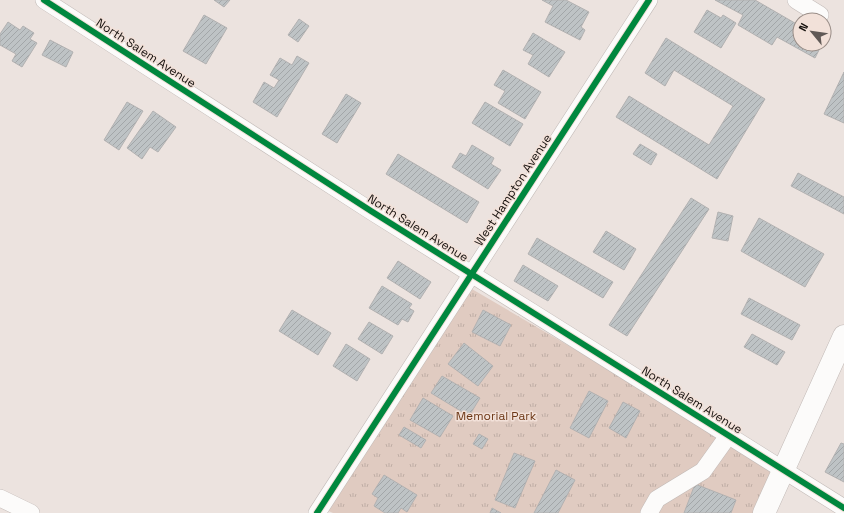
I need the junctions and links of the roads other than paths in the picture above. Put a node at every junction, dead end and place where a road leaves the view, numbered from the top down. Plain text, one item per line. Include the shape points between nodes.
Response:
1 (44, 0) edge
2 (649, 0) edge
3 (796, 0) edge
4 (815, 12) edge
5 (472, 274) junction
6 (844, 336) edge
7 (728, 436) junction
8 (783, 471) junction
9 (0, 498) edge
10 (844, 508) edge
11 (323, 511) edge
12 (31, 513) edge
13 (649, 513) edge
14 (764, 513) edge

1 - 5 street, North Salem Avenue
2 - 5 street, West Hampton Avenue
3 - 4 street
5 - 7 street, North Salem Avenue
5 - 11 street, West Hampton Avenue
6 - 8 main road
7 - 8 street, North Salem Avenue
7 - 13 street via 703,472 657,499
8 - 10 street, North Salem Avenue
8 - 14 main road
9 - 12 street

